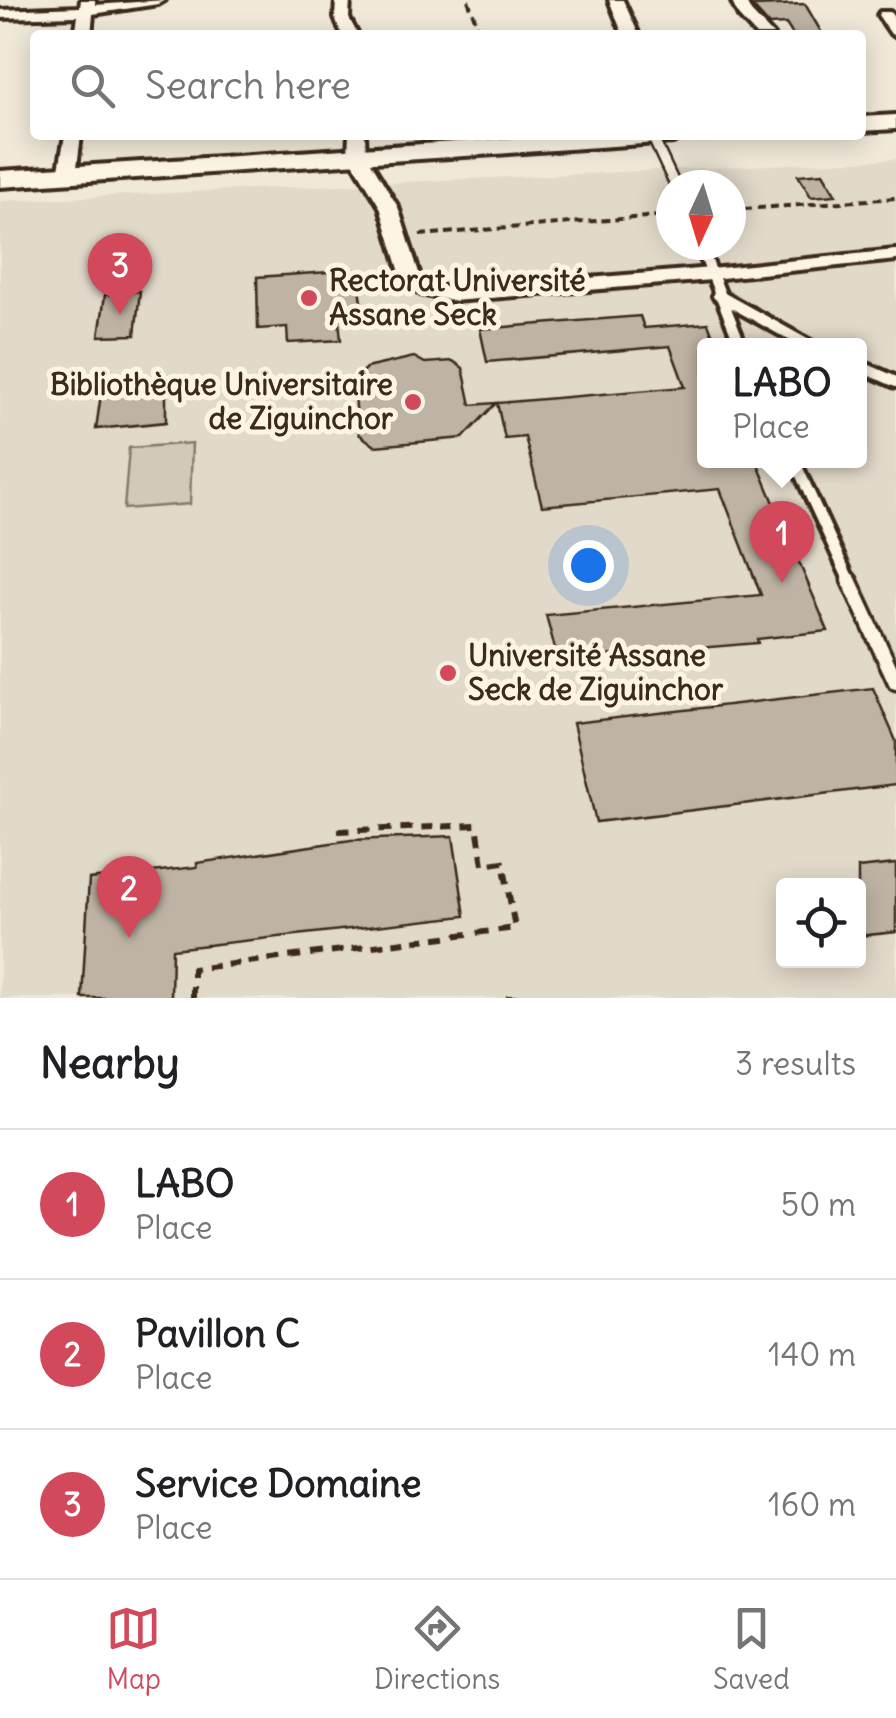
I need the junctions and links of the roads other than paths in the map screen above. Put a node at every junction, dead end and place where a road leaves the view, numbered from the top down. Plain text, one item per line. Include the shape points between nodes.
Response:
1 (158, 0) edge
2 (343, 0) edge
3 (616, 0) edge
4 (738, 0) edge
5 (87, 6) edge
6 (0, 14) edge
7 (885, 15) dead end
8 (348, 30) edge
9 (629, 30) edge
10 (760, 30) edge
11 (896, 31) edge
12 (896, 122) edge
13 (866, 124) edge
14 (72, 140) edge
15 (508, 140) edge
16 (654, 140) edge
17 (357, 145) edge
18 (667, 170) edge
19 (67, 175) junction
20 (0, 180) edge
21 (896, 255) edge
22 (706, 260) edge
23 (711, 274) junction
24 (718, 295) junction
25 (738, 338) edge
26 (796, 338) edge
27 (867, 369) edge
28 (896, 382) edge
29 (798, 468) edge
30 (896, 682) edge

1 - 5 street
2 - 8 street
3 - 9 street
4 - 10 street
5 - 6 street
7 - 11 street
12 - 13 street
14 - 19 street
15 - 17 street
16 - 18 lane
17 - 19 street
17 - 23 street via 389,207 411,279 428,290 453,296
19 - 20 street
21 - 23 lane
22 - 23 lane
23 - 24 lane
24 - 25 lane
24 - 26 lane
27 - 28 lane
29 - 30 lane

